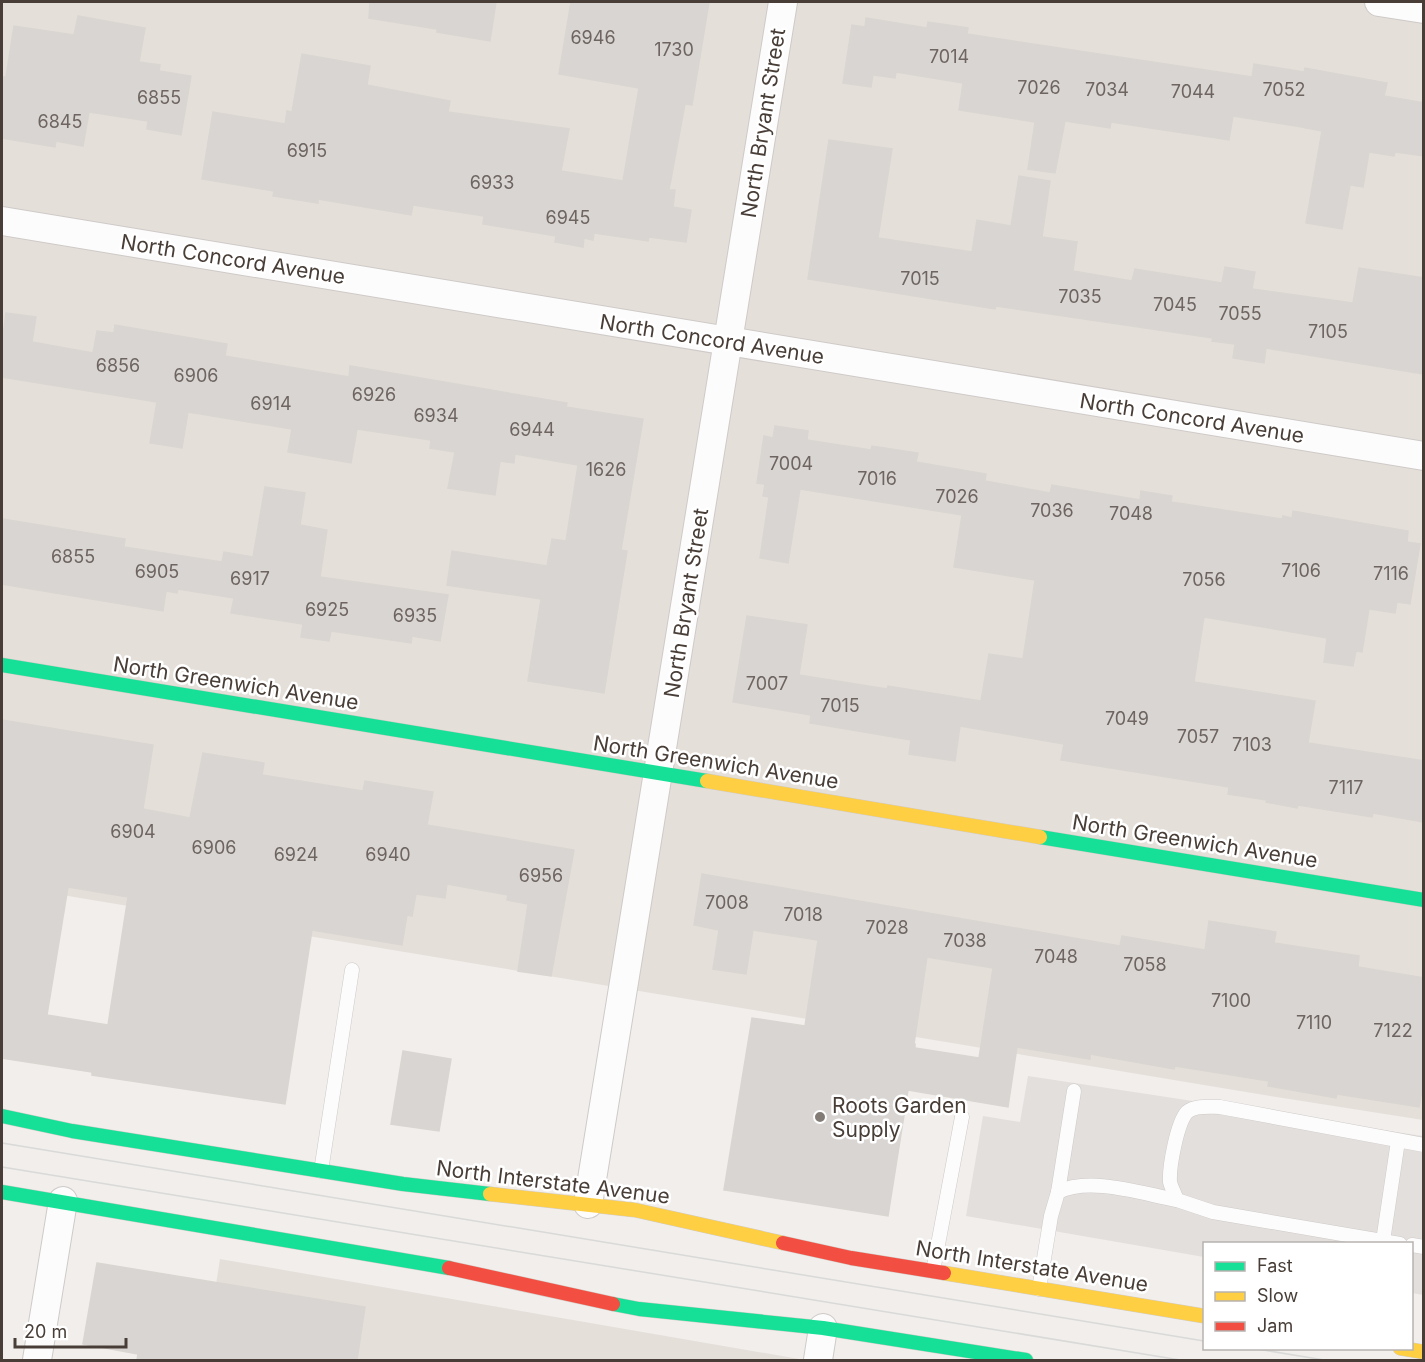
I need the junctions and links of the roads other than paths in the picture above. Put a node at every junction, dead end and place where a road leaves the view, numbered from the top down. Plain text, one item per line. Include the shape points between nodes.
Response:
1 (783, 2) edge
2 (1378, 2) edge
3 (1424, 9) edge
4 (2, 221) edge
5 (728, 341) junction
6 (1424, 456) edge
7 (2, 665) edge
8 (658, 774) junction
9 (1424, 900) edge
10 (352, 970) dead end
11 (1074, 1091) dead end
12 (2, 1116) edge
13 (962, 1116) dead end
14 (1398, 1141) junction
15 (1424, 1145) edge
16 (321, 1172) junction
17 (2, 1192) edge
18 (1058, 1192) junction
19 (1177, 1200) junction
20 (63, 1202) junction
21 (588, 1204) junction
22 (1383, 1241) junction
23 (1389, 1242) edge
24 (933, 1271) junction
25 (1039, 1289) junction
26 (1203, 1316) edge
27 (823, 1328) junction
28 (37, 1360) edge
29 (818, 1360) edge
30 (1026, 1360) edge

1 - 5 street, North Bryant Street
2 - 3 street
4 - 5 street, North Concord Avenue
5 - 6 street, North Concord Avenue
5 - 8 street, North Bryant Street
7 - 8 street, North Greenwich Avenue
8 - 9 street, North Greenwich Avenue
8 - 21 street, North Bryant Street
10 - 16 lane
11 - 18 lane
12 - 16 street, North Interstate Avenue
13 - 24 lane
14 - 15 lane
14 - 19 lane via 1220,1107 1198,1107 1187,1112 1174,1147 1170,1182
14 - 22 lane
16 - 21 street, North Interstate Avenue
17 - 20 street
18 - 19 lane via 1082,1185
18 - 25 lane
19 - 22 lane via 1213,1212
20 - 27 street via 414,1261 639,1309
20 - 28 street
21 - 24 street, North Interstate Avenue via 635,1210 851,1258
22 - 23 lane
24 - 25 street, North Interstate Avenue
25 - 26 street, North Interstate Avenue
27 - 29 street
27 - 30 street

